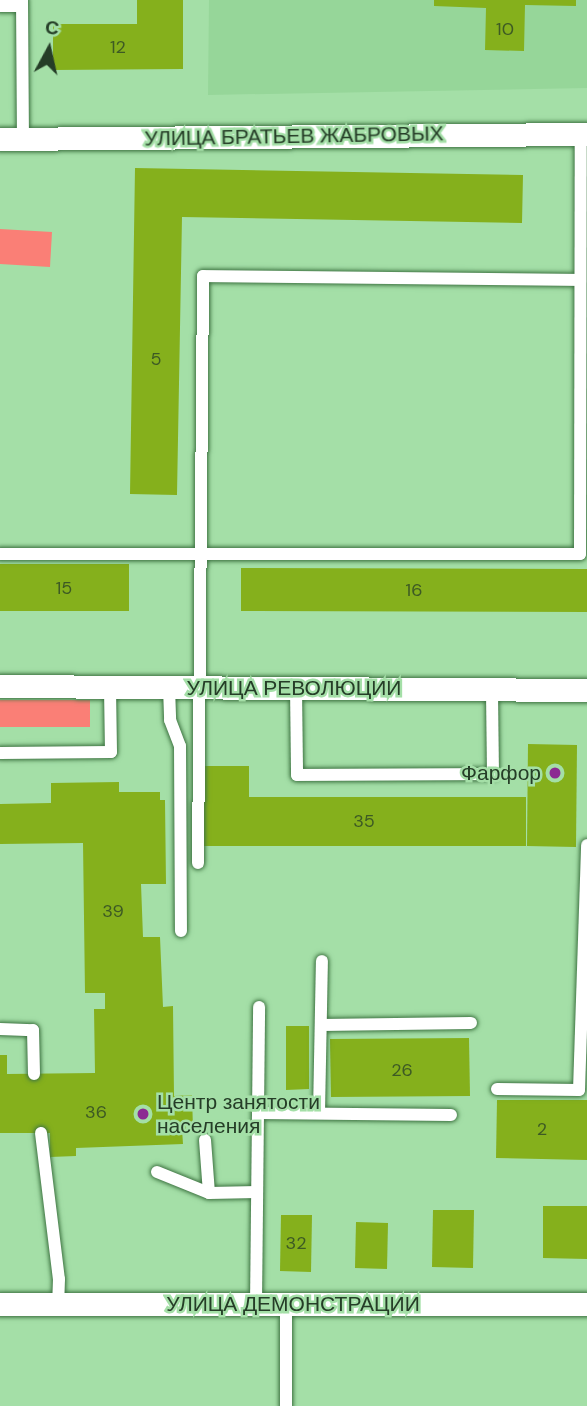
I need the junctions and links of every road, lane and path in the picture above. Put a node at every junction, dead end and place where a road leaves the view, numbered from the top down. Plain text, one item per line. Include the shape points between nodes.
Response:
1 (22, 3) edge
2 (0, 6) edge
3 (584, 134) edge
4 (11, 139) edge
5 (580, 280) junction
6 (0, 554) edge
7 (200, 555) junction
8 (0, 686) edge
9 (110, 686) junction
10 (169, 687) junction
11 (199, 687) junction
12 (296, 688) junction
13 (492, 689) junction
14 (587, 690) edge
15 (0, 753) edge
16 (587, 845) edge
17 (198, 863) dead end
18 (181, 931) dead end
19 (322, 961) dead end
20 (259, 1007) dead end
21 (471, 1023) dead end
22 (321, 1025) junction
23 (0, 1029) edge
24 (34, 1074) dead end
25 (497, 1089) dead end
26 (258, 1113) junction
27 (319, 1113) junction
28 (451, 1115) dead end
29 (41, 1133) dead end
30 (205, 1140) dead end
31 (157, 1172) dead end
32 (209, 1192) junction
33 (257, 1192) junction
34 (0, 1304) edge
35 (58, 1304) junction
36 (256, 1304) junction
37 (286, 1304) junction
38 (587, 1304) edge
39 (286, 1406) edge

1 - 2 lane
1 - 4 lane
3 - 4 street, УЛИЦА БРАТЬЕВ ЖАБРОВЫХ
3 - 5 lane
5 - 7 lane via 580,554
5 - 7 lane via 203,276
6 - 7 lane
7 - 11 lane
8 - 9 street, УЛИЦА РЕВОЛЮЦИИ
9 - 10 street, УЛИЦА РЕВОЛЮЦИИ
9 - 15 lane via 111,752
10 - 11 street, УЛИЦА РЕВОЛЮЦИИ
10 - 18 lane via 170,720 180,746
11 - 12 street, УЛИЦА РЕВОЛЮЦИИ
11 - 17 lane
12 - 13 street, УЛИЦА РЕВОЛЮЦИИ
12 - 13 lane via 297,775 493,774
13 - 14 street, УЛИЦА РЕВОЛЮЦИИ
16 - 25 lane via 579,1090
19 - 22 lane
20 - 26 lane
21 - 22 lane
22 - 27 lane
23 - 24 lane via 33,1030
26 - 27 lane
26 - 33 lane
27 - 28 lane
29 - 35 lane
30 - 32 lane
31 - 32 lane
32 - 33 lane
33 - 36 lane
34 - 35 street, УЛИЦА ДЕМОНСТРАЦИИ
35 - 36 street, УЛИЦА ДЕМОНСТРАЦИИ
36 - 37 street, УЛИЦА ДЕМОНСТРАЦИИ
37 - 38 street, УЛИЦА ДЕМОНСТРАЦИИ
37 - 39 lane

